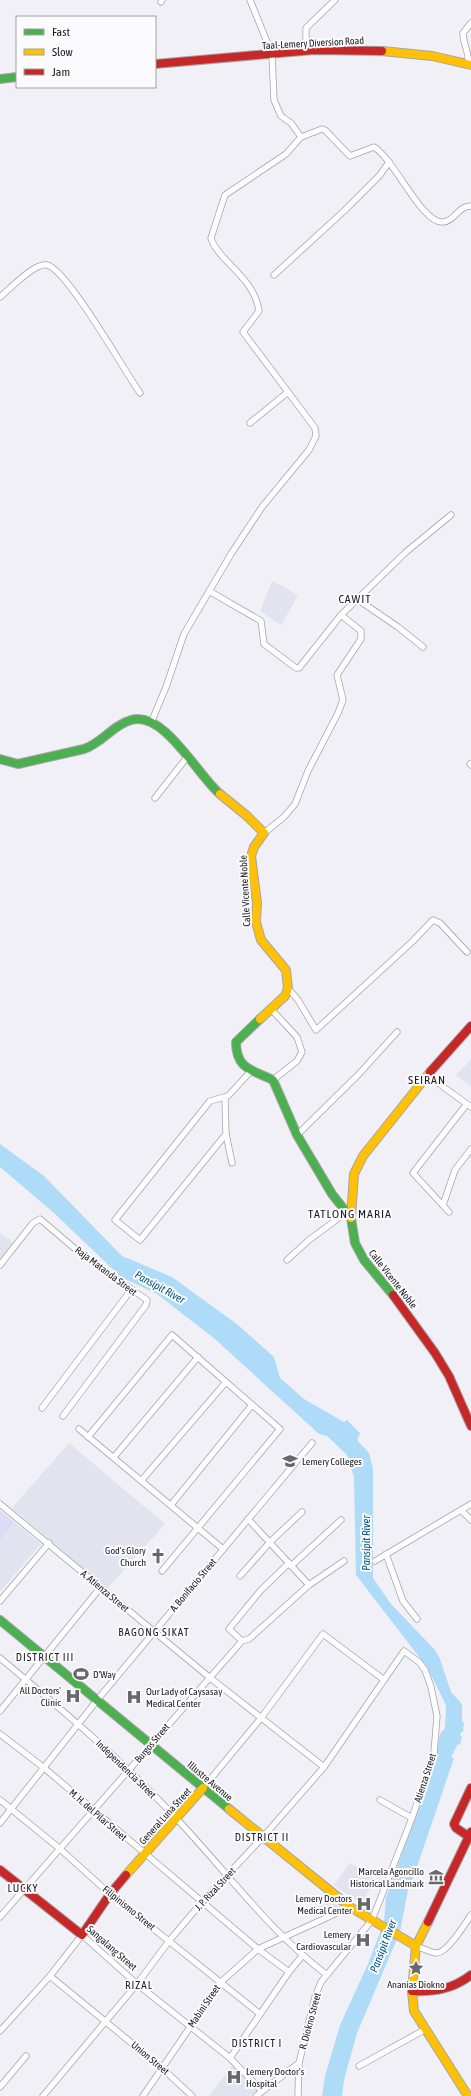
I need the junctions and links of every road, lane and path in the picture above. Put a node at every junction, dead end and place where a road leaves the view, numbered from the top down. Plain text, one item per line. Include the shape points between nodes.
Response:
1 (250, 0) edge
2 (335, 0) edge
3 (471, 23) edge
4 (306, 51) junction
5 (272, 54) junction
6 (156, 64) edge
7 (470, 64) edge
8 (16, 77) edge
9 (0, 79) edge
10 (301, 137) junction
11 (389, 162) junction
12 (471, 206) edge
13 (274, 275) dead end
14 (0, 297) edge
15 (288, 392) junction
16 (140, 393) dead end
17 (250, 423) dead end
18 (451, 515) dead end
19 (209, 591) junction
20 (357, 600) junction
21 (341, 615) junction
22 (423, 647) dead end
23 (151, 723) junction
24 (188, 756) junction
25 (0, 759) edge
26 (155, 798) dead end
27 (264, 833) junction
28 (467, 952) dead end
29 (288, 988) junction
30 (271, 1009) junction
31 (471, 1026) edge
32 (397, 1032) dead end
33 (251, 1072) junction
34 (427, 1075) junction
35 (273, 1080) junction
36 (225, 1098) junction
37 (469, 1106) edge
38 (226, 1134) junction
39 (297, 1135) junction
40 (471, 1149) edge
41 (232, 1163) dead end
42 (443, 1205) junction
43 (449, 1212) dead end
44 (349, 1215) junction
45 (287, 1260) dead end
46 (0, 1265) edge
47 (131, 1290) junction
48 (198, 1357) junction
49 (226, 1382) junction
50 (252, 1405) junction
51 (42, 1408) dead end
52 (62, 1416) dead end
53 (471, 1426) edge
54 (79, 1429) dead end
55 (88, 1437) junction
56 (312, 1443) dead end
57 (114, 1457) junction
58 (141, 1481) junction
59 (0, 1504) edge
60 (471, 1504) edge
61 (171, 1505) junction
62 (462, 1510) junction
63 (302, 1512) dead end
64 (248, 1519) junction
65 (341, 1520) dead end
66 (471, 1520) edge
67 (199, 1528) junction
68 (270, 1542) junction
69 (48, 1543) junction
70 (223, 1549) junction
71 (386, 1554) junction
72 (344, 1561) dead end
73 (375, 1561) dead end
74 (290, 1565) junction
75 (162, 1571) dead end
76 (240, 1576) dead end
77 (309, 1585) junction
78 (100, 1588) junction
79 (0, 1601) edge
80 (417, 1619) dead end
81 (0, 1620) edge
82 (154, 1632) junction
83 (242, 1641) junction
84 (46, 1657) junction
85 (0, 1658) edge
86 (209, 1677) junction
87 (383, 1679) junction
88 (26, 1680) junction
89 (98, 1699) junction
90 (0, 1711) edge
91 (261, 1718) junction
92 (78, 1724) junction
93 (0, 1734) edge
94 (150, 1744) junction
95 (43, 1767) junction
96 (324, 1767) junction
97 (129, 1770) junction
98 (203, 1788) junction
99 (471, 1788) edge
100 (0, 1800) edge
101 (380, 1800) dead end
102 (12, 1809) junction
103 (93, 1810) junction
104 (412, 1818) junction
105 (177, 1819) junction
106 (0, 1823) edge
107 (470, 1834) edge
108 (263, 1837) junction
109 (59, 1848) junction
110 (144, 1854) junction
111 (0, 1870) edge
112 (227, 1876) junction
113 (24, 1890) junction
114 (110, 1894) junction
115 (203, 1901) junction
116 (350, 1907) junction
117 (471, 1915) edge
118 (0, 1917) edge
119 (374, 1921) junction
120 (82, 1935) junction
121 (283, 1937) junction
122 (169, 1941) junction
123 (416, 1946) junction
124 (258, 1949) junction
125 (302, 1956) junction
126 (289, 1972) junction
127 (327, 1975) junction
128 (471, 1975) edge
129 (50, 1976) junction
130 (221, 1982) junction
131 (137, 1984) junction
132 (412, 1991) junction
133 (260, 2014) junction
134 (106, 2022) junction
135 (190, 2026) junction
136 (0, 2030) edge
137 (424, 2030) junction
138 (26, 2056) dead end
139 (230, 2058) junction
140 (299, 2063) junction
141 (359, 2066) dead end
142 (162, 2068) junction
143 (0, 2087) edge
144 (262, 2091) junction
145 (43, 2096) edge
146 (143, 2096) edge
147 (192, 2096) edge
148 (256, 2096) edge
149 (298, 2096) edge
150 (468, 2096) edge

1 - 5 street
2 - 4 street via 306,28
3 - 7 street via 463,33
4 - 5 main road, Taal-Lemery Diversion Road
4 - 7 main road, Taal-Lemery Diversion Road via 350,49 407,52
5 - 6 main road, Taal-Lemery Diversion Road
5 - 10 street via 274,100 281,116 290,122
8 - 9 main road
10 - 11 street via 318,129 325,130 350,156 374,147
10 - 15 street via 286,154 225,196 211,238 216,248 253,291 259,311 243,332
11 - 12 street via 424,212 438,222 448,221 463,207
11 - 13 street via 380,175 344,211
14 - 16 street via 32,270 41,265 48,265 56,271 92,316
15 - 17 street
15 - 19 street via 315,428 316,436 309,450 262,507
18 - 20 street via 406,552
19 - 21 street via 261,621 264,644 296,668 304,663
19 - 23 street via 184,634
20 - 21 street
20 - 22 street
21 - 27 street via 361,631 362,635 337,675 343,700 308,770 295,804
23 - 24 main road via 181,746
23 - 25 main road via 136,719 127,722 89,747 19,764
24 - 26 street
24 - 27 main road via 216,791 253,820
27 - 29 main road, Calle Vicente Noble via 251,856 257,903 256,927 261,940 286,970
28 - 29 street via 440,923 433,920 413,942 316,1030
29 - 30 main road via 286,994
30 - 33 main road via 236,1042 238,1058
30 - 35 street via 296,1037 302,1052 297,1061
31 - 34 main road, Calle Vicente Noble
32 - 39 street
33 - 35 main road
33 - 36 street
34 - 37 street
34 - 44 main road, Calle Vicente Noble via 362,1156 354,1174
35 - 39 main road
36 - 38 street
36 - 38 street via 210,1101 115,1220 140,1240
37 - 42 street via 413,1174
38 - 41 street
39 - 44 main road via 332,1194
40 - 42 street via 455,1170
42 - 43 street
44 - 45 street via 309,1240
44 - 53 main road, Calle Vicente Noble via 355,1242 364,1260 403,1307 435,1353 449,1376
46 - 47 street, Raja Matanda Street via 33,1223 40,1219 80,1253
47 - 51 street
47 - 52 street, Raja Matanda Street via 147,1300 146,1304
48 - 49 street
48 - 55 street via 172,1335
48 - 57 street
49 - 50 street
49 - 58 street
50 - 61 street
50 - 67 street via 280,1429
54 - 55 street
55 - 57 street
56 - 64 street, A. Bonifacio Street
57 - 58 street
58 - 61 street
59 - 69 street, A. Atienza Street
60 - 62 street
61 - 67 street
62 - 66 street
62 - 71 street
63 - 68 street
64 - 68 street
64 - 70 street, A. Bonifacio Street
65 - 74 street
67 - 70 street
67 - 75 street
68 - 74 street
68 - 76 street
69 - 78 street, A. Atienza Street
69 - 79 street
70 - 82 street, A. Bonifacio Street
71 - 73 street
71 - 80 street via 403,1601
72 - 77 street, Burgos Street
74 - 77 street
74 - 83 street via 262,1590 229,1629
77 - 83 street, Burgos Street via 249,1639
78 - 82 street, A. Atienza Street
78 - 84 street
81 - 84 main road, Illustre Avenue
82 - 86 street, A. Atienza Street
82 - 89 street, A. Bonifacio Street
83 - 86 street, Burgos Street
84 - 88 street
84 - 89 main road, Illustre Avenue
85 - 88 street, Independencia Street
86 - 91 street, A. Atienza Street
86 - 94 street, Burgos Street
87 - 91 street, General Luna Street via 323,1634
87 - 96 street, J. P. Rizal Street
87 - 104 street, Atienza Street via 404,1651 414,1657 425,1670 436,1702 434,1753
88 - 90 street
88 - 92 street, Independencia Street
89 - 92 street, A. Bonifacio Street
89 - 94 main road, Illustre Avenue
91 - 96 street, A. Atienza Street
91 - 98 street, General Luna Street
92 - 95 street, A. Bonifacio Street
92 - 97 street, Independencia Street
93 - 95 street, M. H. del Pilar Street
94 - 97 street, Burgos Street
94 - 98 main road, Illustre Avenue
95 - 102 street, A. Bonifacio Street
95 - 103 street, M. H. del Pilar Street
96 - 108 street, J. P. Rizal Street
97 - 103 street, Burgos Street
97 - 105 street, Independencia Street
98 - 105 main road, General Luna Street
98 - 108 main road, Illustre Avenue
99 - 107 main road via 454,1824 456,1828
100 - 102 street, Filipinismo Street
101 - 104 street
102 - 106 street, A. Bonifacio Street
102 - 109 street, Filipinismo Street
103 - 109 street, Burgos Street
103 - 110 street, M. H. del Pilar Street
104 - 119 street, Atienza Street
105 - 110 main road, General Luna Street
105 - 112 street, Independencia Street
107 - 123 main road
108 - 112 street, J. P. Rizal Street
108 - 116 main road, Illustre Avenue
109 - 113 street, Burgos Street
109 - 114 street, Filipinismo Street
110 - 114 main road, General Luna Street
110 - 115 street, M. H. del Pilar Street
111 - 113 main road, Sangalang Street
112 - 115 street, J. P. Rizal Street
112 - 121 street, Independencia Street
113 - 118 street, Burgos Street
113 - 120 main road, Sangalang Street
114 - 120 main road, General Luna Street
114 - 122 street, Filipinismo Street
115 - 122 street, J. P. Rizal Street
115 - 124 street, M. H. del Pilar Street
116 - 119 main road, Illustre Avenue
116 - 121 street, Mabini Street
117 - 123 street via 442,1952 435,1953
119 - 123 main road, Illustre Avenue
119 - 127 street, R. Diokno Street
120 - 129 street, General Luna Street
120 - 131 street, Sangalang Street
121 - 124 street, Mabini Street
121 - 125 street, Independencia Street
122 - 130 street, Filipinismo Street
122 - 131 street, J. P. Rizal Street
123 - 132 main road
124 - 126 street, M. H. del Pilar Street
124 - 130 street, Mabini Street
125 - 126 street
125 - 127 street, Independencia Street
126 - 133 street
127 - 140 street, R. Diokno Street via 315,1997
128 - 132 main road via 461,1984 445,1990
129 - 134 street, Union Street
129 - 136 street, General Luna Street
130 - 133 street, Filipinismo Street
130 - 135 street, Mabini Street
131 - 134 street, J. P. Rizal Street
131 - 135 street, Sangalang Street
132 - 137 main road via 414,2011
133 - 139 street
134 - 142 street, Union Street
134 - 145 street, J. P. Rizal Street
135 - 139 street, Sangalang Street
135 - 142 street, Mabini Street
137 - 141 street
137 - 150 main road
138 - 143 street
139 - 144 street, Sangalang Street
140 - 144 street, R. Diokno Street
140 - 149 street
142 - 146 street, Mabini Street
142 - 147 street, Union Street
144 - 148 street, R. Diokno Street

